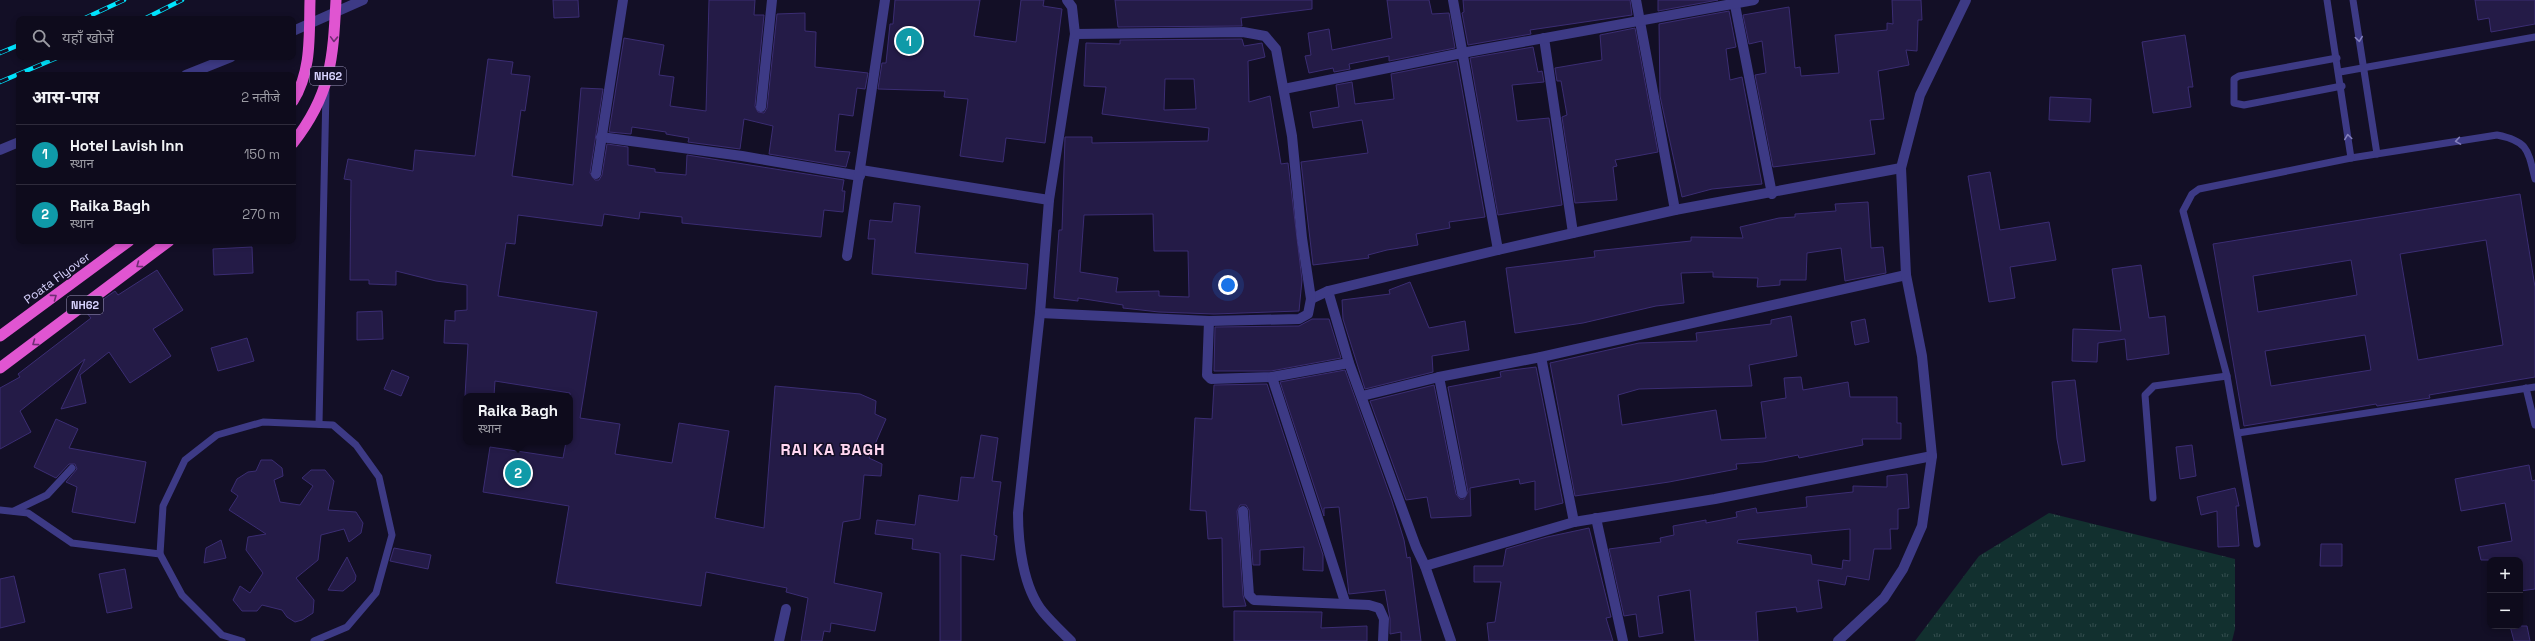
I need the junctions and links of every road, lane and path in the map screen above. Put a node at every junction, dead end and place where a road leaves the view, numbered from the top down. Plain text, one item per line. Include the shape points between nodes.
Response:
1 (310, 0) edge
2 (336, 0) edge
3 (363, 0) edge
4 (623, 0) edge
5 (772, 0) edge
6 (885, 0) edge
7 (1067, 0) edge
8 (1453, 0) edge
9 (1636, 0) edge
10 (1754, 0) edge
11 (1966, 0) edge
12 (2327, 0) edge
13 (2353, 0) edge
14 (1734, 2) edge
15 (1639, 21) junction
16 (296, 30) edge
17 (1076, 34) junction
18 (2535, 37) edge
19 (1544, 38) junction
20 (1462, 53) junction
21 (2337, 58) junction
22 (224, 60) edge
23 (2363, 68) junction
24 (194, 72) edge
25 (2340, 72) junction
26 (2342, 86) junction
27 (326, 88) junction
28 (1284, 89) junction
29 (296, 97) edge
30 (761, 107) dead end
31 (601, 137) junction
32 (296, 139) edge
33 (16, 143) edge
34 (0, 150) edge
35 (2377, 154) junction
36 (2351, 158) junction
37 (1901, 168) junction
38 (861, 173) junction
39 (596, 174) dead end
40 (2535, 179) edge
41 (1772, 194) junction
42 (1049, 200) junction
43 (1675, 210) junction
44 (1574, 233) junction
45 (125, 244) edge
46 (166, 244) edge
47 (1498, 250) junction
48 (847, 256) dead end
49 (1906, 275) junction
50 (1328, 291) junction
51 (1311, 299) junction
52 (1040, 313) junction
53 (1209, 321) junction
54 (0, 336) edge
55 (1541, 357) junction
56 (1349, 364) junction
57 (0, 368) edge
58 (2227, 376) junction
59 (1272, 377) junction
60 (1439, 377) junction
61 (2535, 387) edge
62 (2526, 388) junction
63 (1362, 396) junction
64 (319, 424) junction
65 (2535, 425) edge
66 (2238, 433) junction
67 (1932, 456) junction
68 (72, 468) dead end
69 (1462, 493) dead end
70 (2153, 498) dead end
71 (0, 510) edge
72 (14, 511) junction
73 (1243, 511) dead end
74 (1596, 518) junction
75 (1574, 522) junction
76 (2257, 544) dead end
77 (160, 554) junction
78 (1426, 566) junction
79 (1345, 602) junction
80 (786, 609) dead end
81 (242, 641) edge
82 (314, 641) edge
83 (779, 641) edge
84 (1071, 641) edge
85 (1383, 641) edge
86 (1451, 641) edge
87 (1623, 641) edge
88 (1838, 641) edge

1 - 29 highway, NH62, bridge via 309,55 300,91
2 -> 27 highway, NH62, bridge via 333,56
3 - 16 street
4 - 31 street
5 - 30 street
6 - 38 street
7 - 17 street via 1072,7
8 - 20 street
9 - 15 street
10 - 14 street
11 - 37 street via 1920,95
12 - 21 lane
13 -> 23 lane
14 - 15 street
14 - 41 street
15 - 19 street
15 - 43 street
17 - 28 street via 1243,32 1265,36 1276,49
17 - 42 street
18 - 23 lane
19 - 20 street
19 - 44 street
20 - 28 street
20 - 47 street
21 - 25 lane
21 - 26 lane via 2234,78 2234,103 2244,105
22 - 24 street
23 - 25 lane
23 - 35 lane
25 - 26 lane
36 -> 26 lane
27 - 32 highway, NH62, bridge via 309,123
27 - 64 lane
28 - 51 street
31 - 38 street
31 - 39 street
33 - 34 street
35 - 36 lane
40 -> 35 lane via 2529,153 2522,144 2512,138 2497,135
36 - 58 lane via 2199,189 2188,200 2183,211
37 - 41 street
37 - 49 street
38 - 42 street
38 - 48 street
41 - 43 street
42 - 52 street
43 - 44 street
44 - 47 street
54 -> 45 highway, Poata Flyover / NH62
46 -> 57 highway, NH62
47 - 50 street
49 - 55 street
49 - 67 street via 1922,356
50 - 51 street
50 - 56 street
51 - 53 street via 1308,314 1299,319
52 - 53 street
52 - 84 street via 1018,513 1018,540 1023,564 1042,611
53 - 59 street via 1207,375 1219,380
55 - 60 street
55 - 75 street
56 - 59 street
56 - 63 street
58 - 66 lane
58 - 70 lane via 2154,386 2145,395
59 - 79 street
60 - 63 street
60 - 69 street
61 - 62 lane
62 - 65 lane
62 - 66 lane
63 - 78 street via 1416,547
64 - 77 lane via 263,422 217,435 185,460 163,506
64 - 82 lane via 333,425 356,445 379,477 392,535 376,593 347,627
66 - 76 lane
67 - 74 street via 1716,499
67 - 88 street via 1922,526 1903,569 1884,598
68 - 72 lane via 47,495
71 - 72 lane
72 - 77 lane via 28,513 72,543
73 - 79 street via 1249,594 1254,600
74 - 75 street
74 - 87 street
75 - 78 street
77 - 81 lane via 182,595 222,635
78 - 86 street
79 - 85 street via 1379,608 1384,619
80 - 83 street

